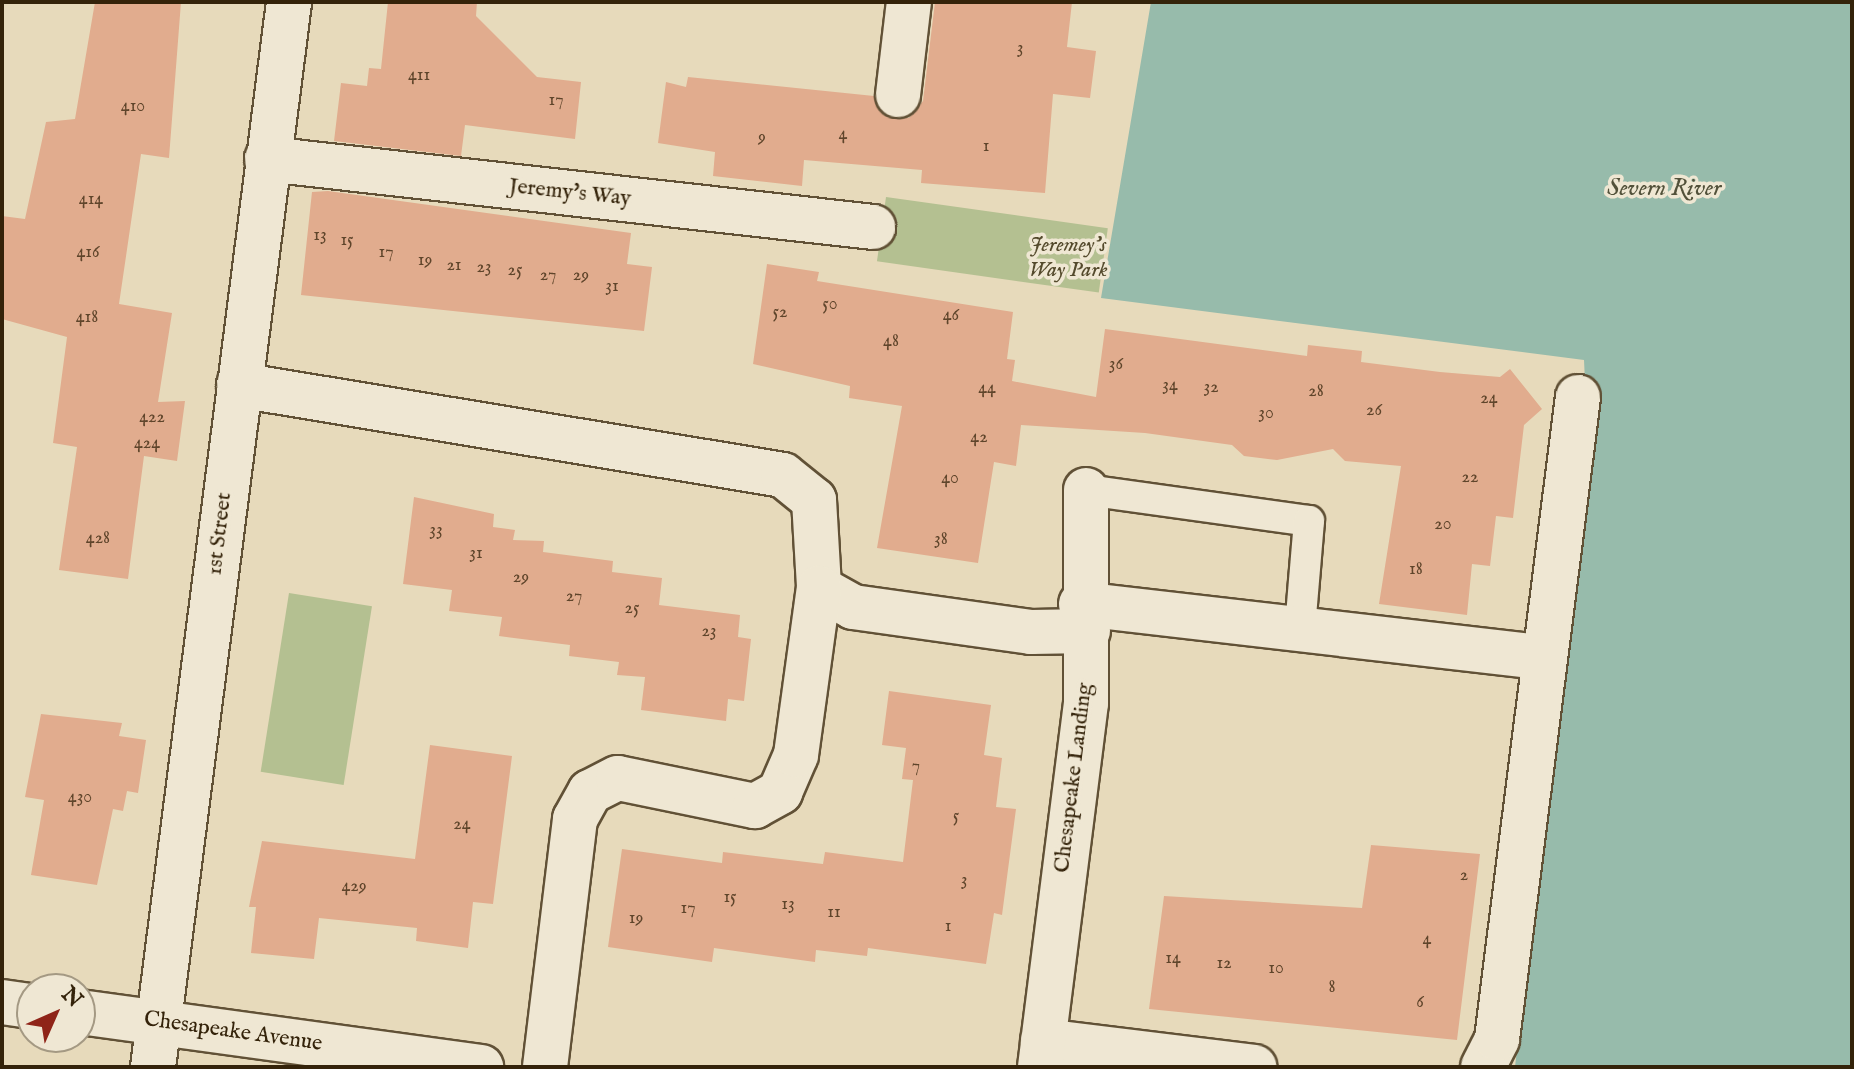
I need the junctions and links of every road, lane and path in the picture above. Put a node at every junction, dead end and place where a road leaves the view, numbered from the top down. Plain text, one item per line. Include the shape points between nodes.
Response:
1 (289, 2) edge
2 (909, 2) edge
3 (898, 95) dead end
4 (267, 159) junction
5 (873, 227) dead end
6 (239, 385) junction
7 (1578, 397) dead end
8 (1086, 490) joint
9 (819, 588) junction
10 (1084, 618) junction
11 (1300, 629) junction
12 (1545, 658) junction
13 (96, 1014) edge
14 (159, 1022) junction
15 (1042, 1054) edge
16 (153, 1067) edge
17 (481, 1067) edge
18 (545, 1067) edge
19 (1254, 1067) edge
20 (1483, 1067) edge

1 - 4 street, 1st Street
2 - 3 street
4 - 5 street, Jeremy's Way
4 - 6 street, 1st Street
6 - 9 street via 783,475 814,500
6 - 14 street, 1st Street
7 - 12 street
8 - 10 street, Chesapeake Landing
8 - 11 lane via 1309,521
9 - 10 street via 853,607 1031,632
9 - 18 street via 796,755 780,792 755,806 618,778 590,792 575,819
10 - 11 street
10 - 15 street, Chesapeake Landing via 1086,703
11 - 12 street
12 - 20 street via 1497,1039
13 - 14 street, Chesapeake Avenue
14 - 16 street, 1st Street
14 - 17 street, Chesapeake Avenue
15 - 19 street

